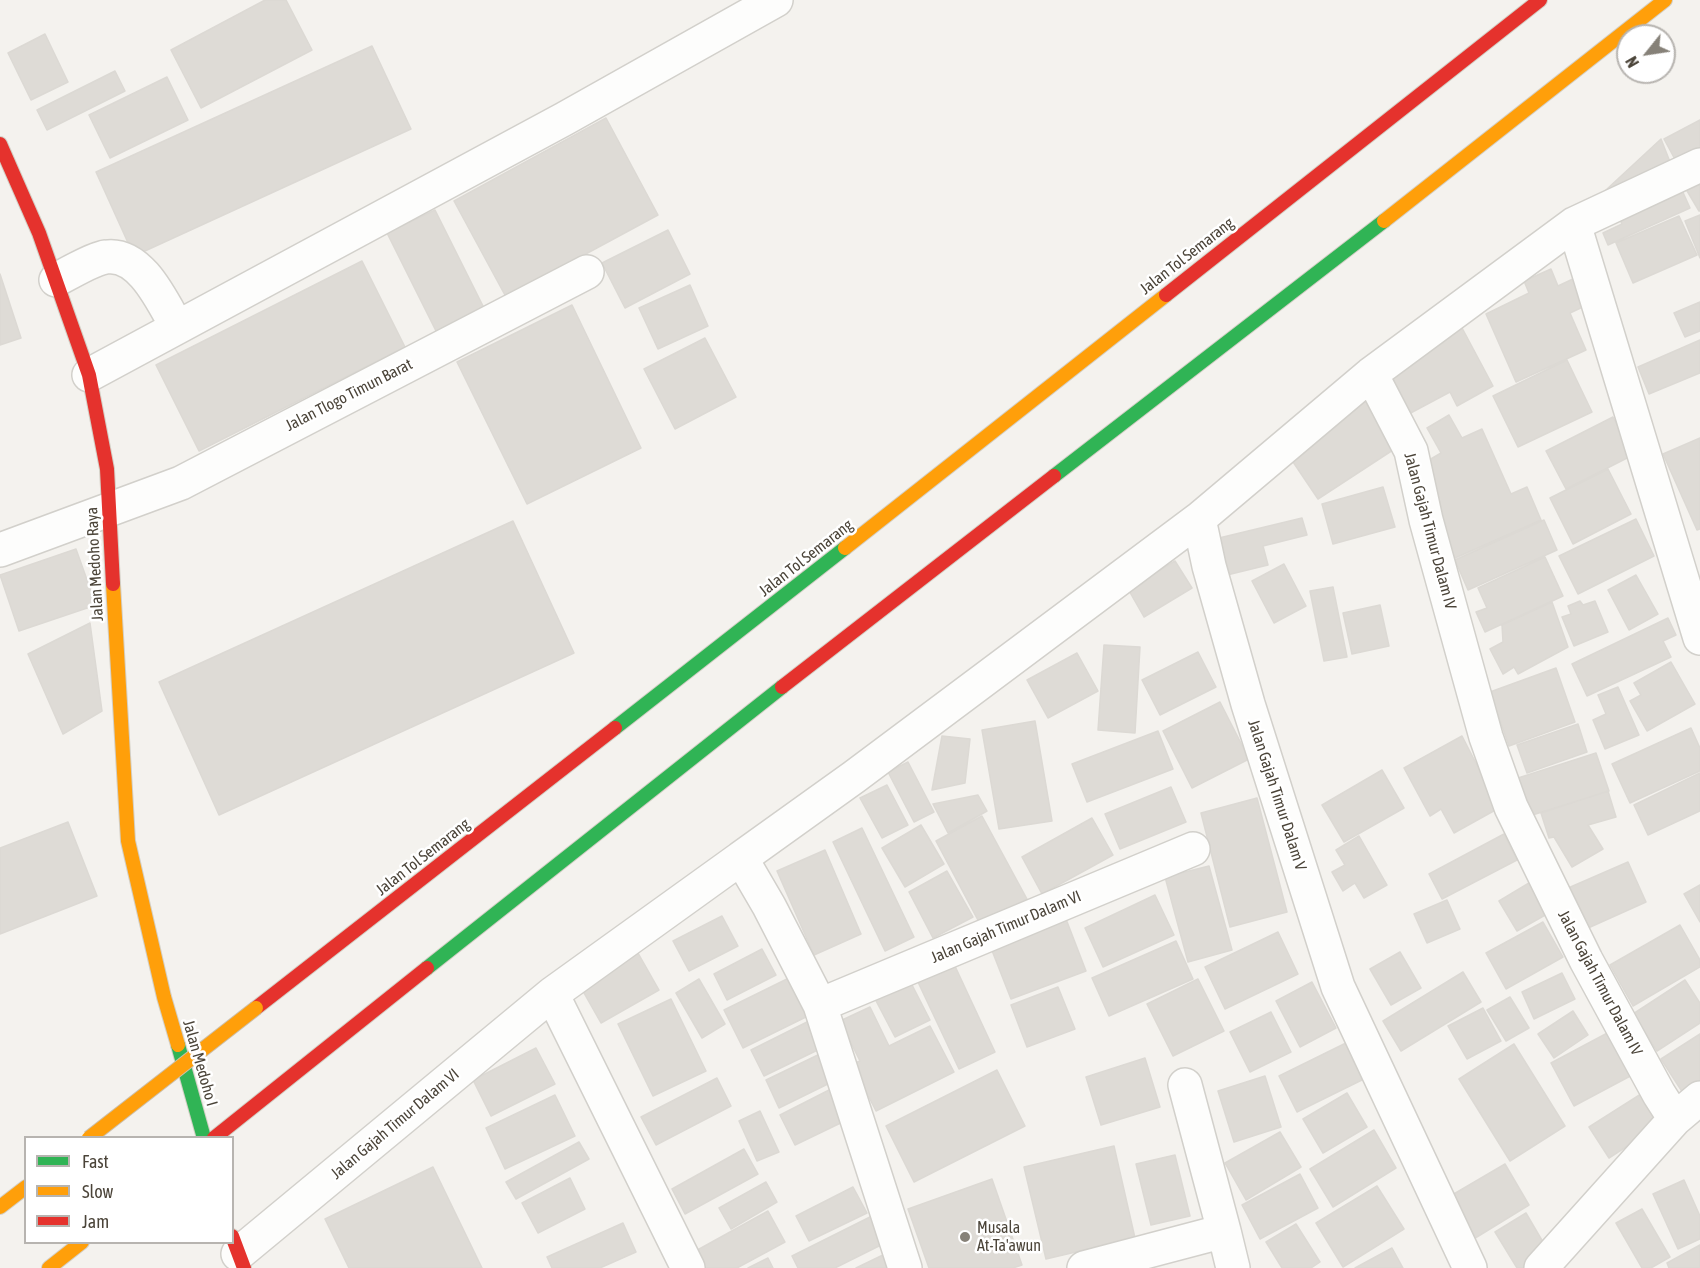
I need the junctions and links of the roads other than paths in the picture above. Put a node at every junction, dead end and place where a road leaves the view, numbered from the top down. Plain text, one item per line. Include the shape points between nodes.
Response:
1 (776, 0) edge
2 (1540, 0) edge
3 (1665, 0) edge
4 (0, 144) edge
5 (1700, 165) edge
6 (1574, 224) junction
7 (587, 272) dead end
8 (56, 280) junction
9 (177, 327) junction
10 (1371, 374) junction
11 (89, 375) junction
12 (108, 510) junction
13 (1198, 519) junction
14 (0, 550) edge
15 (1700, 638) edge
16 (1193, 849) dead end
17 (741, 858) junction
18 (552, 994) junction
19 (164, 997) joint
20 (820, 1005) junction
21 (1185, 1085) dead end
22 (1700, 1098) edge
23 (1675, 1119) junction
24 (89, 1136) edge
25 (204, 1136) edge
26 (215, 1136) edge
27 (24, 1189) edge
28 (0, 1207) edge
29 (1224, 1232) junction
30 (79, 1244) edge
31 (238, 1253) edge
32 (49, 1268) edge
33 (688, 1268) edge
34 (905, 1268) edge
35 (1084, 1268) edge
36 (1233, 1268) edge
37 (1470, 1268) edge
38 (1541, 1268) edge

1 - 9 street
2 - 24 main road, Jalan Tol Semarang, bridge via 771,606
3 - 26 main road via 812,663
4 - 8 main road, Jalan Medoho Raya
5 - 6 street
6 - 10 street
6 - 15 street
7 - 12 street, Jalan Tlogo Timun Barat via 181,483
8 - 9 street via 105,256 125,259 153,286
8 - 11 main road, Jalan Medoho Raya
9 - 11 street
10 - 13 street
10 - 23 street, Jalan Gajah Timur Dalam IV via 1411,452 1486,737 1511,807 1586,960
11 - 12 main road, Jalan Medoho Raya via 107,469
12 - 14 street, Jalan Tlogo Timun Barat
12 - 19 main road, Jalan Medoho Raya via 128,841
13 - 17 street, Jalan Gajah Timur Dalam VI
13 - 37 street, Jalan Gajah Timur Dalam V via 1248,704 1338,987
16 - 20 street, Jalan Gajah Timur Dalam VI
17 - 18 street, Jalan Gajah Timur Dalam VI
17 - 20 street
18 - 31 street, Jalan Gajah Timur Dalam VI
18 - 33 street
19 - 25 main road, Jalan Medoho I
20 - 34 street
21 - 29 street
22 - 23 street
23 - 38 street
27 - 28 main road
29 - 35 street
29 - 36 street
30 - 32 main road

